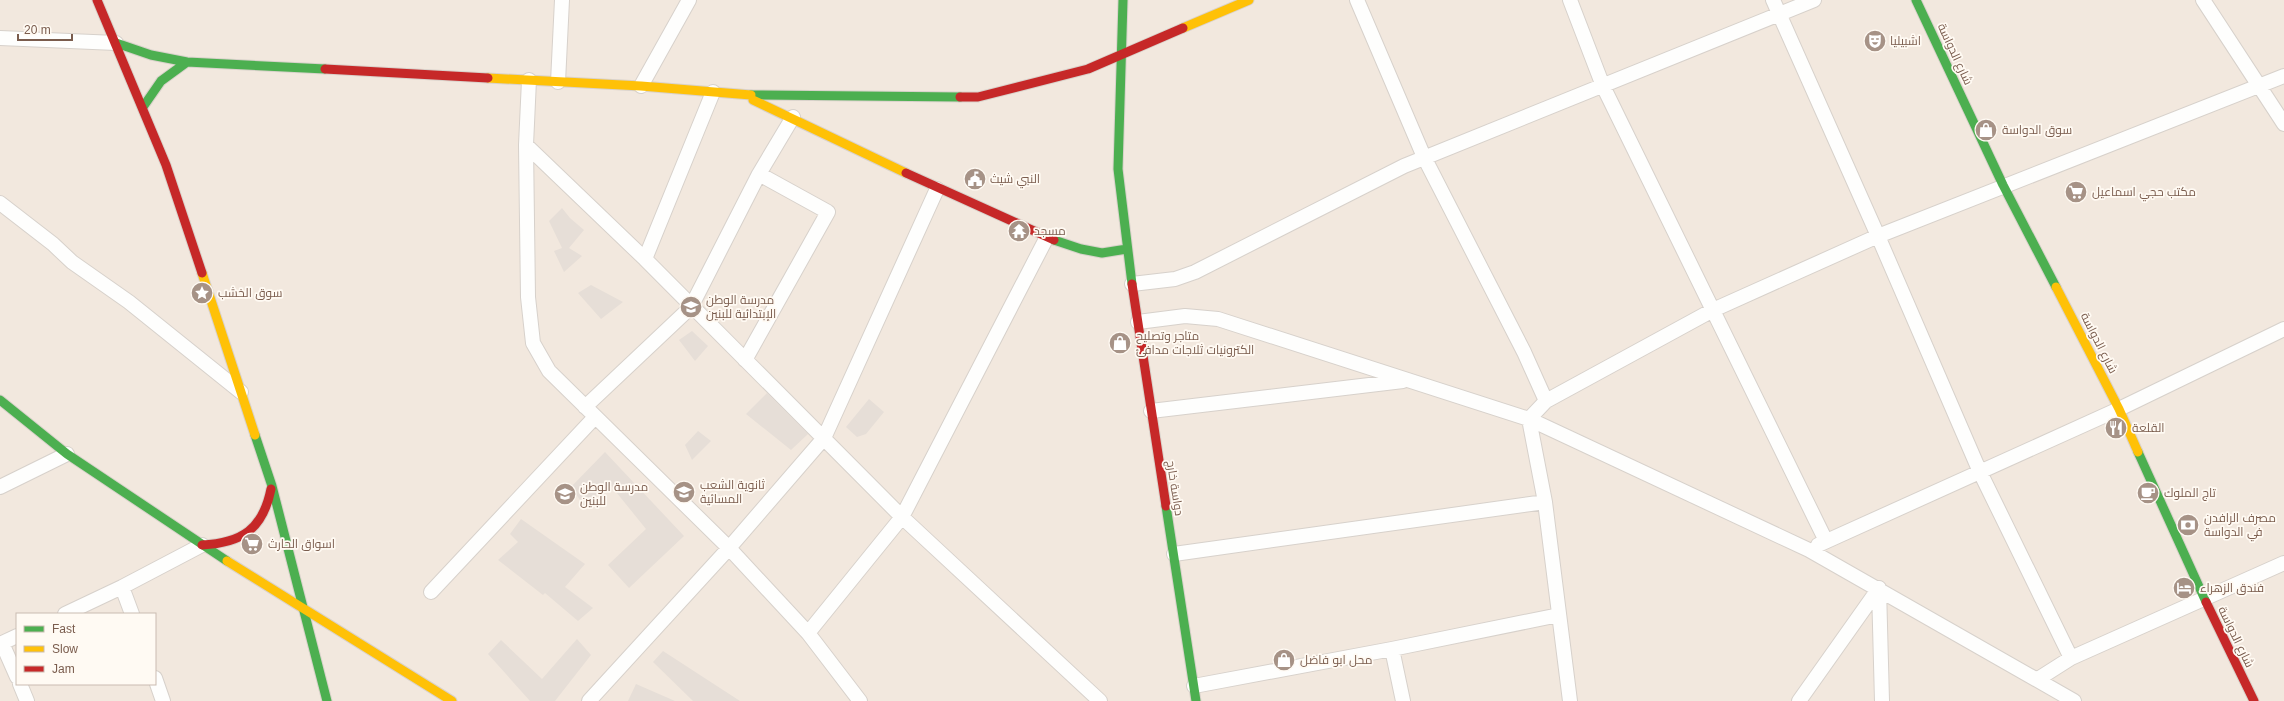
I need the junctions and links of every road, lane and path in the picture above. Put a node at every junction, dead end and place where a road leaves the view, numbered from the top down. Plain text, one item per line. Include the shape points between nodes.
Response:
1 (97, 0) edge
2 (562, 0) edge
3 (689, 0) edge
4 (1123, 0) edge
5 (1248, 0) edge
6 (1357, 0) edge
7 (1570, 0) edge
8 (1773, 0) edge
9 (1814, 0) edge
10 (1916, 0) edge
11 (2203, 0) edge
12 (1779, 14) junction
13 (0, 38) edge
14 (116, 43) junction
15 (1122, 54) junction
16 (187, 62) junction
17 (2284, 76) edge
18 (529, 80) junction
19 (558, 82) junction
20 (641, 86) junction
21 (1603, 86) junction
22 (2260, 87) junction
23 (712, 92) junction
24 (738, 96) junction
25 (143, 107) junction
26 (793, 117) junction
27 (2284, 124) edge
28 (526, 145) junction
29 (1424, 158) junction
30 (759, 174) junction
31 (2003, 186) junction
32 (937, 189) junction
33 (0, 203) edge
34 (1878, 236) junction
35 (1047, 237) junction
36 (1127, 249) junction
37 (645, 259) junction
38 (1131, 282) junction
39 (691, 307) junction
40 (1713, 310) junction
41 (1138, 322) junction
42 (2284, 329) edge
43 (745, 360) junction
44 (1408, 381) junction
45 (241, 392) junction
46 (0, 400) edge
47 (1546, 401) junction
48 (2119, 409) junction
49 (1151, 411) junction
50 (590, 412) junction
51 (1529, 419) junction
52 (824, 438) junction
53 (67, 454) junction
54 (1980, 472) junction
55 (272, 486) junction
56 (0, 487) edge
57 (1545, 502) junction
58 (902, 517) junction
59 (1826, 541) junction
60 (202, 545) junction
61 (729, 548) junction
62 (1809, 550) junction
63 (1174, 554) junction
64 (2284, 563) edge
65 (122, 587) junction
66 (1878, 588) junction
67 (431, 592) dead end
68 (2204, 598) junction
69 (302, 608) junction
70 (67, 613) edge
71 (132, 613) edge
72 (1559, 615) junction
73 (808, 633) junction
74 (16, 636) edge
75 (1, 643) edge
76 (1392, 649) junction
77 (2071, 658) junction
78 (16, 675) edge
79 (2038, 679) junction
80 (156, 681) edge
81 (20, 685) edge
82 (1194, 686) junction
83 (27, 701) edge
84 (163, 701) edge
85 (327, 701) edge
86 (452, 701) edge
87 (589, 701) edge
88 (860, 701) edge
89 (1100, 701) edge
90 (1196, 701) edge
91 (1403, 701) edge
92 (1570, 701) edge
93 (1799, 701) edge
94 (1882, 701) edge
95 (2074, 701) edge
96 (2254, 701) edge

1 - 14 street
2 - 19 street
3 - 20 street
4 - 15 street, دواسة خارج
5 - 15 street
6 - 29 street
7 - 21 street
8 - 12 street
9 - 12 street
10 - 31 street, شارع الدواسة
11 - 22 street
12 - 21 street
12 - 34 street
13 - 14 street
14 - 16 street via 151,56
14 - 25 street
15 - 24 street via 1088,69 978,97
15 - 36 street, دواسة خارج via 1118,169
16 - 18 street
16 - 25 street via 161,81
17 - 22 street
18 - 19 street
18 - 28 street
19 - 20 street
20 - 23 street
21 - 29 street
21 - 40 street
22 - 27 street
22 - 31 street
23 - 24 street
23 - 37 street
24 - 26 street via 767,104
25 - 45 street via 176,194
26 - 30 street
26 - 32 street via 852,149
28 - 37 street
28 - 50 street via 528,297 533,343 549,371
29 - 38 street via 1195,272 1175,279
29 - 47 street via 1524,352
30 - 39 street
30 - 43 street via 828,212
31 - 34 street
31 - 48 street, شارع الدواسة
32 - 35 street
32 - 52 street
33 - 45 street
34 - 40 street
34 - 54 street
35 - 36 street via 1081,249 1102,252
35 - 58 street
36 - 38 street, دواسة خارج
37 - 39 street
38 - 41 street, دواسة خارج
39 - 43 street
39 - 50 street
40 - 47 street
40 - 59 street
41 - 44 street via 1185,316 1218,319
41 - 49 street, دواسة خارج
42 - 48 street
43 - 52 street
44 - 49 street
44 - 51 street
45 - 55 street
46 - 53 street
47 - 51 street
48 - 54 street
48 - 68 street, شارع الدواسة
49 - 63 street, دواسة خارج
50 - 61 street
50 - 67 street
51 - 57 street
51 - 62 street
52 - 58 street
52 - 61 street
53 - 56 street
53 - 60 street
54 - 59 street
54 - 77 street
55 - 60 street via 267,507 256,526 245,536 232,542
55 - 69 street
57 - 63 street
57 - 72 street
58 - 73 street
58 - 89 street
59 - 62 street
60 - 65 street
60 - 69 street
61 - 73 street
61 - 87 street
62 - 66 street
63 - 82 street, دواسة خارج
64 - 68 street
65 - 70 street
65 - 71 street
66 - 79 street
66 - 93 street
66 - 94 street
68 - 77 street
68 - 96 street, شارع الدواسة
69 - 85 street
69 - 86 street
72 - 76 street
72 - 92 street
73 - 88 street
74 - 75 street
75 - 78 street
76 - 82 street
76 - 91 street
77 - 79 street
79 - 95 street
80 - 84 street
81 - 83 street
82 - 90 street, دواسة خارج

